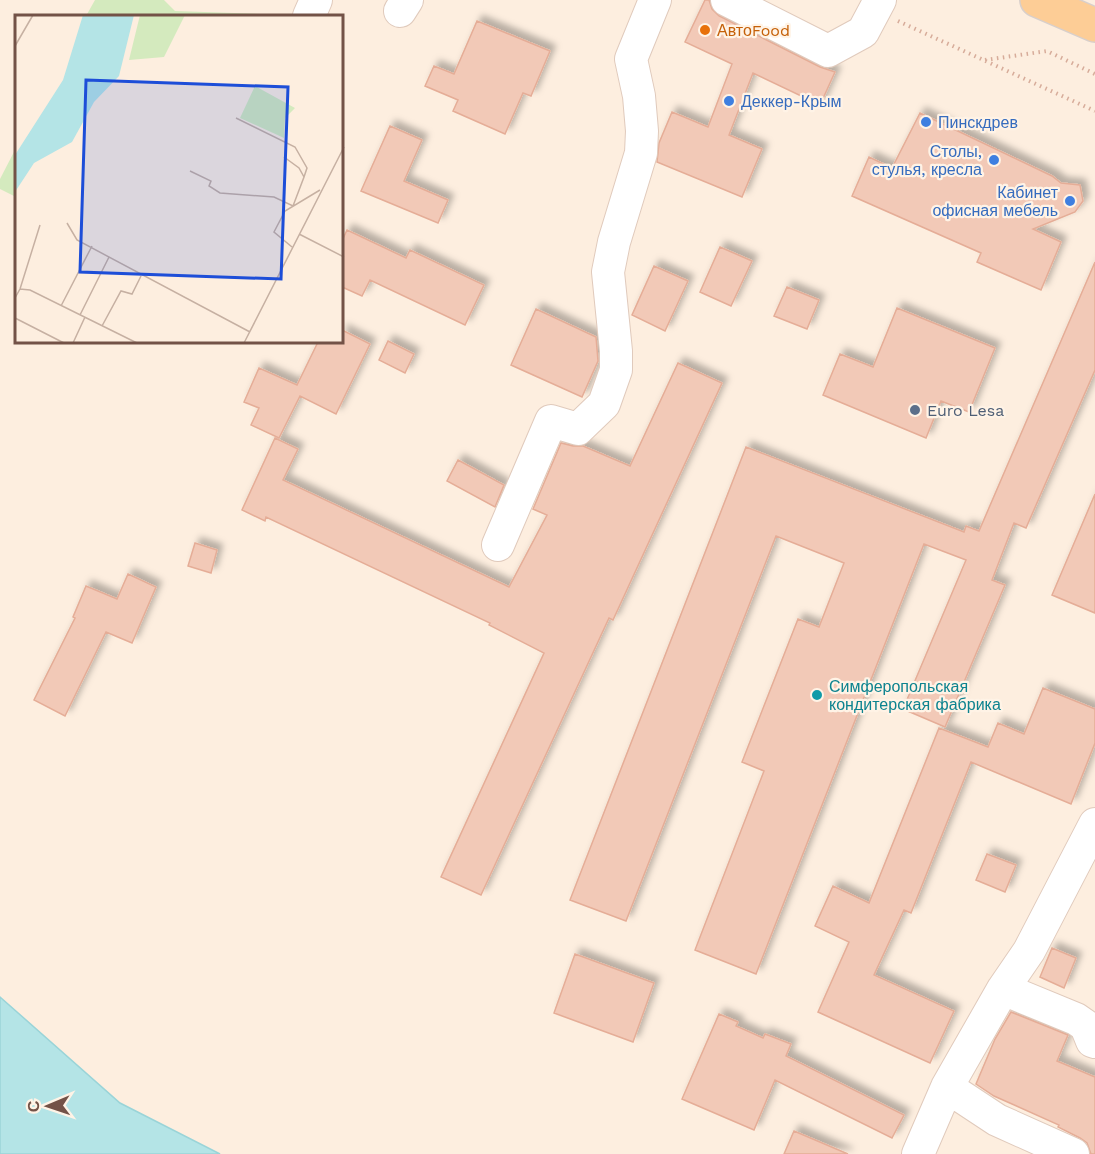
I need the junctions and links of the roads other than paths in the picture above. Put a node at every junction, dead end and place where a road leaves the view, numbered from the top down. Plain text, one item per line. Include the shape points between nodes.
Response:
1 (316, 0) edge
2 (655, 0) edge
3 (727, 0) edge
4 (1037, 0) edge
5 (887, 10) edge
6 (309, 15) edge
7 (1095, 25) edge
8 (498, 545) dead end
9 (1095, 824) edge
10 (1003, 989) junction
11 (1095, 1042) edge
12 (946, 1087) junction
13 (918, 1154) edge
14 (1073, 1154) edge

1 - 6 lane
2 - 8 lane via 631,59 639,96 640,153 608,272 616,370 604,404 578,429 551,421
3 - 5 lane via 828,51 863,32
4 - 7 main road
9 - 10 lane via 1029,951
10 - 11 lane via 1076,1019 1086,1026
10 - 12 lane
12 - 13 lane
12 - 14 lane via 997,1120

